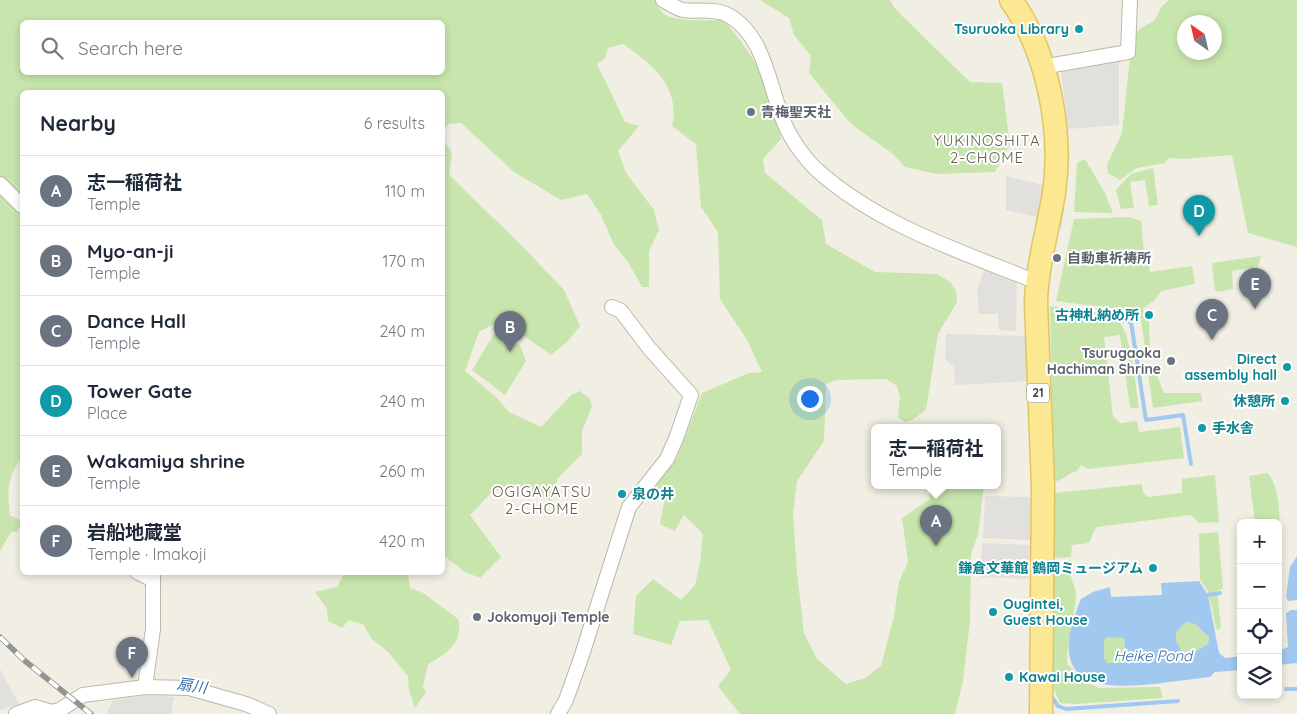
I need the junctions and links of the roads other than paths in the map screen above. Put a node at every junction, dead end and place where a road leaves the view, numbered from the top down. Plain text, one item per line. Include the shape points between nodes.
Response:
1 (663, 0) edge
2 (1130, 0) edge
3 (1017, 4) edge
4 (1043, 71) junction
5 (0, 184) edge
6 (20, 204) edge
7 (1037, 282) junction
8 (612, 308) dead end
9 (153, 576) edge
10 (145, 687) junction
11 (16, 714) edge
12 (55, 714) edge
13 (269, 714) edge
14 (558, 714) edge
15 (1042, 714) edge

1 - 7 street via 682,10 727,14 746,28 759,50 788,131 816,170 882,216
2 - 4 street via 1128,52
3 - 4 main road, 21
4 - 7 main road, 21 via 1054,126 1056,160
5 - 6 street
7 - 15 main road, 21 via 1036,351 1043,487
8 - 14 street via 621,311 691,395 667,459 629,507 581,658
9 - 10 street via 153,630
10 - 12 street via 83,695
10 - 13 street via 190,688
11 - 12 street via 35,707

